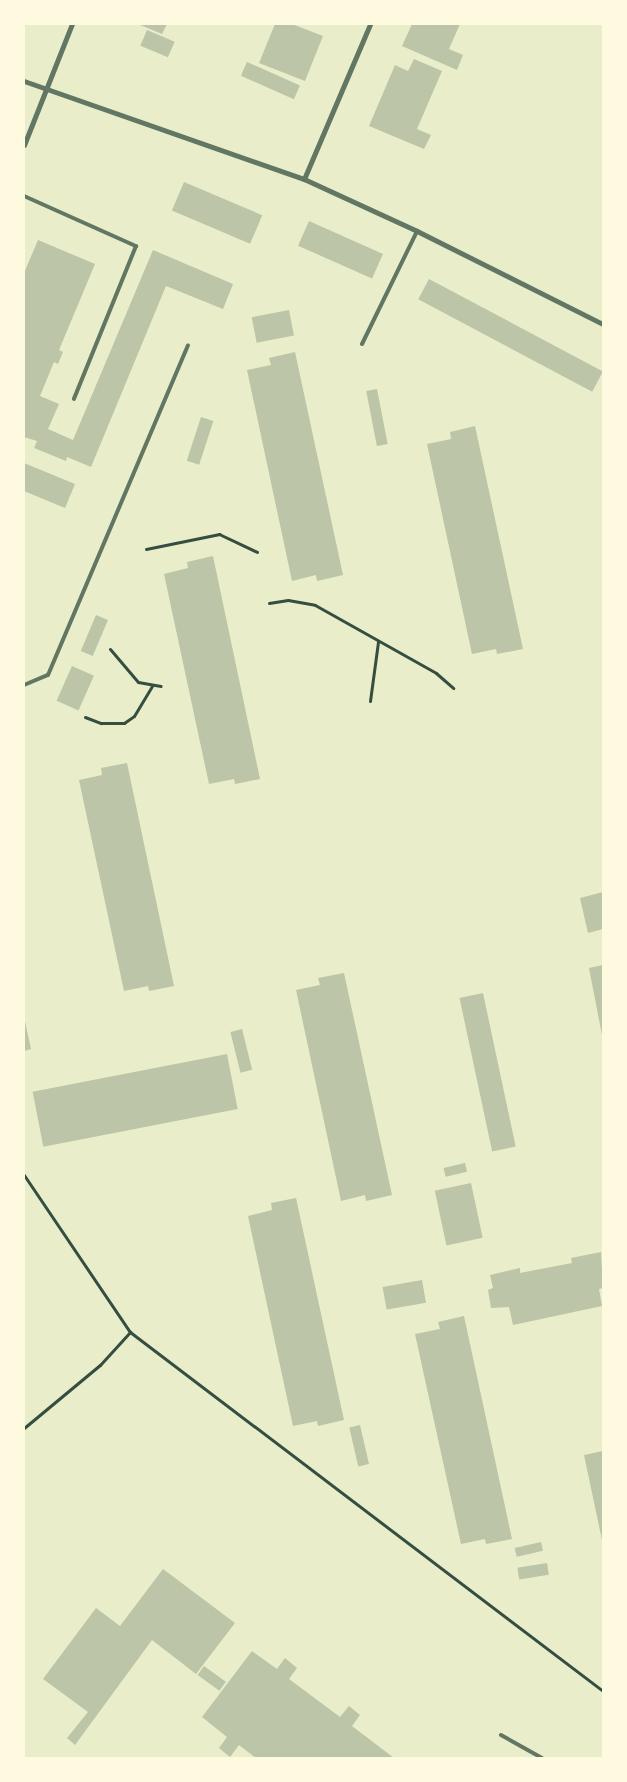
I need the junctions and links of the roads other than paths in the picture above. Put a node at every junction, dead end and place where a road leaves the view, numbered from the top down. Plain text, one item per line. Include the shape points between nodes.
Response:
1 (72, 24) edge
2 (370, 24) edge
3 (24, 82) edge
4 (46, 89) junction
5 (24, 145) edge
6 (304, 179) junction
7 (24, 196) edge
8 (417, 231) junction
9 (603, 324) edge
10 (362, 344) dead end
11 (188, 345) dead end
12 (74, 399) dead end
13 (24, 685) edge
14 (501, 1735) dead end
15 (542, 1758) edge

1 - 4 street
2 - 6 street
3 - 4 street
4 - 5 street
4 - 6 street
6 - 8 street
7 - 12 lane via 136,246
8 - 9 street
8 - 10 lane
11 - 13 lane via 48,675
14 - 15 lane

